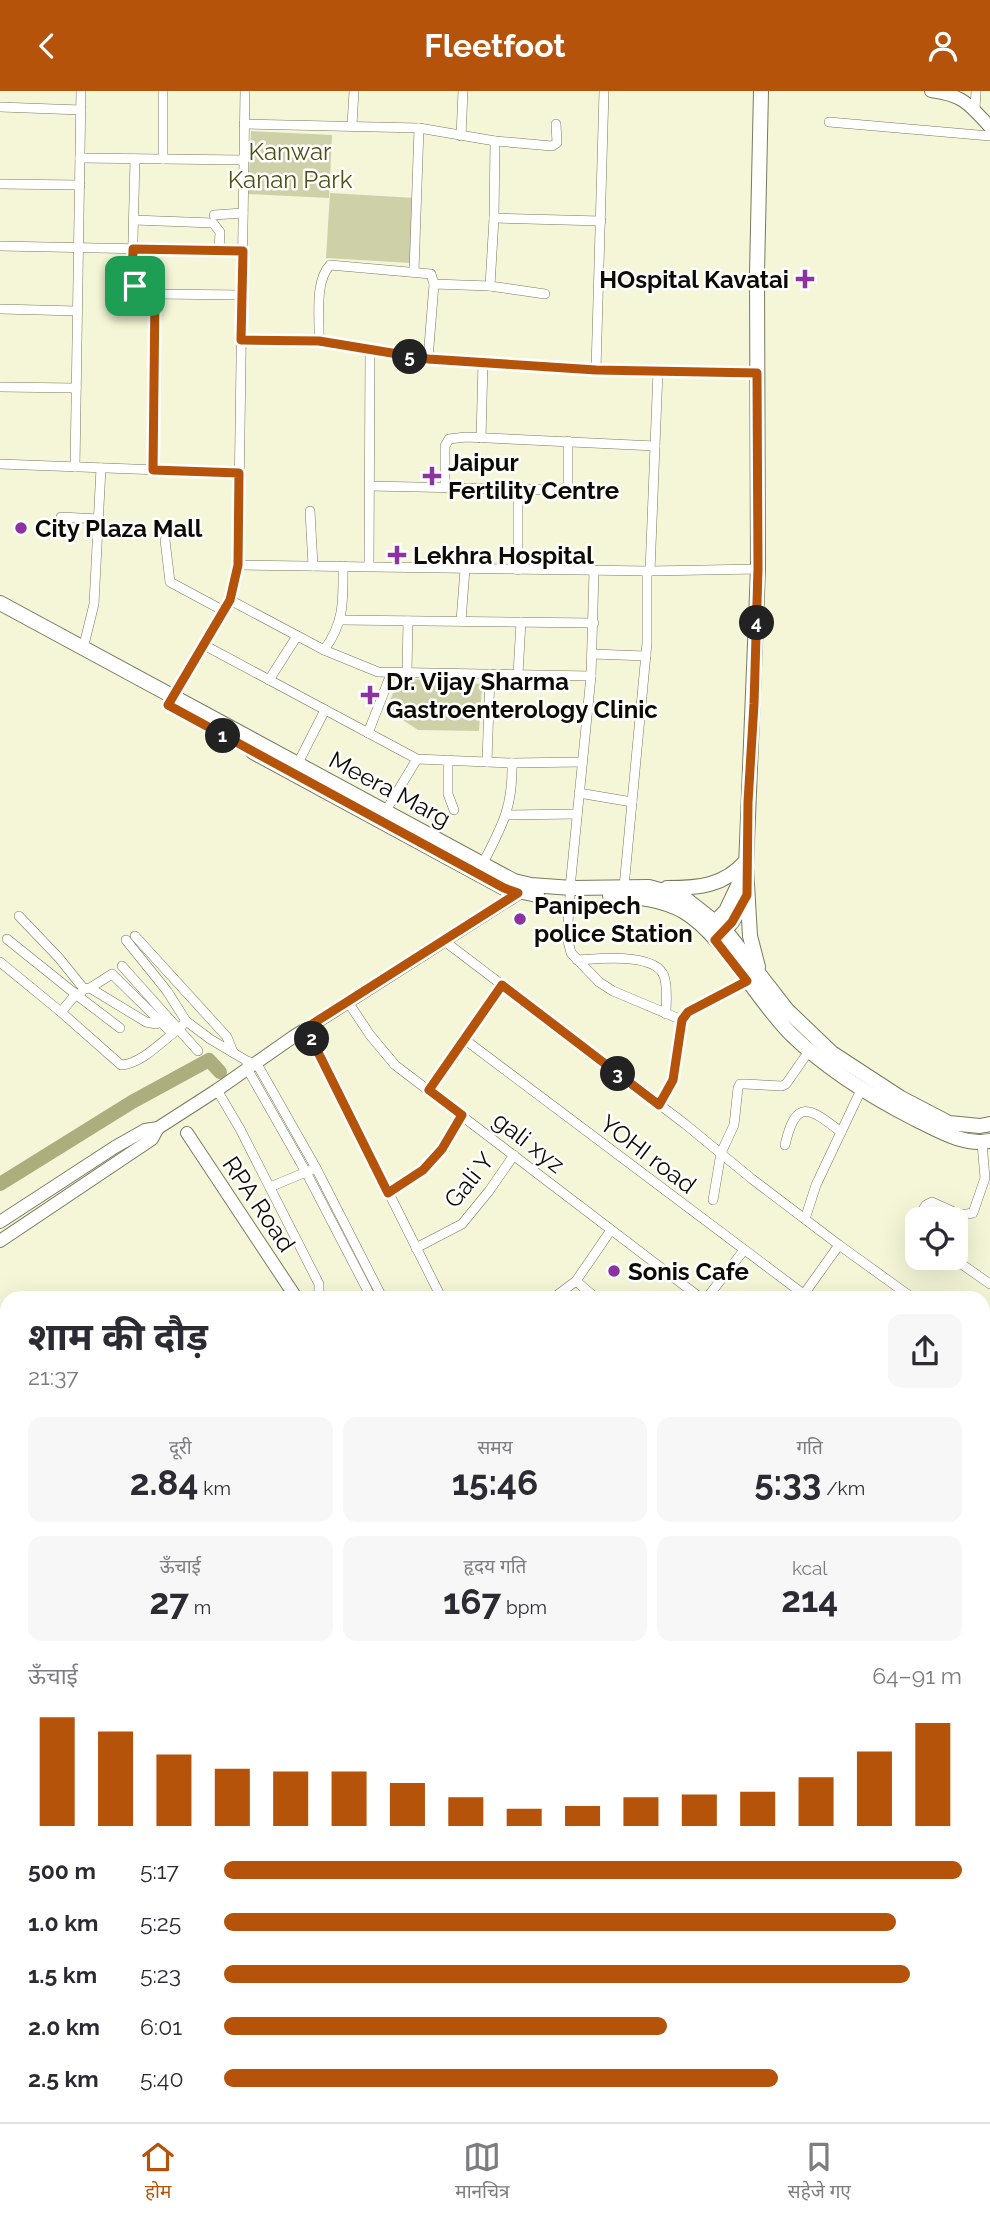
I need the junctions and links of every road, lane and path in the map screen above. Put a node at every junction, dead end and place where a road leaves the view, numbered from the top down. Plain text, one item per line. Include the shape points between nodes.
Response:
1 (81, 91) edge
2 (163, 91) edge
3 (245, 91) edge
4 (354, 91) edge
5 (463, 91) edge
6 (604, 91) edge
7 (761, 91) edge
8 (931, 91) edge
9 (976, 91) edge
10 (0, 107) edge
11 (81, 110) junction
12 (975, 110) junction
13 (829, 123) dead end
14 (244, 124) junction
15 (556, 124) dead end
16 (352, 125) junction
17 (990, 127) edge
18 (419, 128) junction
19 (461, 136) junction
20 (990, 136) edge
21 (495, 141) junction
22 (80, 158) junction
23 (135, 159) junction
24 (163, 159) junction
25 (244, 160) junction
26 (0, 184) edge
27 (80, 185) junction
28 (243, 213) junction
29 (214, 215) dead end
30 (494, 218) junction
31 (134, 220) junction
32 (601, 221) junction
33 (0, 246) edge
34 (79, 248) junction
35 (133, 249) junction
36 (219, 250) junction
37 (243, 251) junction
38 (415, 272) junction
39 (434, 284) junction
40 (490, 286) junction
41 (155, 293) junction
42 (545, 294) dead end
43 (242, 295) junction
44 (0, 309) edge
45 (77, 311) junction
46 (241, 340) junction
47 (319, 341) junction
48 (370, 351) junction
49 (428, 359) junction
50 (483, 362) junction
51 (596, 370) junction
52 (658, 371) junction
53 (757, 373) junction
54 (0, 387) edge
55 (76, 388) junction
56 (481, 438) junction
57 (568, 441) junction
58 (655, 446) junction
59 (0, 464) edge
60 (75, 467) junction
61 (101, 468) junction
62 (153, 470) junction
63 (239, 473) junction
64 (370, 486) junction
65 (445, 487) junction
66 (518, 490) junction
67 (310, 511) dead end
68 (61, 517) dead end
69 (99, 519) junction
70 (165, 540) dead end
71 (238, 565) junction
72 (313, 566) junction
73 (343, 566) junction
74 (369, 566) junction
75 (465, 569) junction
76 (758, 569) junction
77 (518, 570) junction
78 (594, 571) junction
79 (648, 571) junction
80 (230, 600) junction
81 (0, 603) edge
82 (224, 611) junction
83 (0, 615) edge
84 (341, 620) junction
85 (408, 621) junction
86 (461, 621) junction
87 (520, 622) junction
88 (594, 623) junction
89 (297, 636) junction
90 (204, 645) junction
91 (83, 649) junction
92 (324, 650) junction
93 (592, 654) junction
94 (646, 656) junction
95 (407, 673) junction
96 (391, 674) junction
97 (490, 674) junction
98 (518, 674) junction
99 (591, 676) junction
100 (269, 680) junction
101 (171, 701) junction
102 (325, 710) junction
103 (368, 733) junction
104 (417, 759) junction
105 (448, 760) junction
106 (487, 762) junction
107 (582, 762) junction
108 (512, 763) junction
109 (297, 765) junction
110 (579, 793) junction
111 (632, 802) junction
112 (454, 810) dead end
113 (385, 813) junction
114 (577, 814) junction
115 (506, 815) junction
116 (746, 864) junction
117 (482, 865) junction
118 (624, 887) junction
119 (655, 888) junction
120 (525, 889) junction
121 (570, 892) junction
122 (747, 895) junction
123 (19, 916) dead end
124 (716, 930) junction
125 (7, 939) dead end
126 (443, 940) junction
127 (577, 960) junction
128 (0, 962) edge
129 (122, 966) dead end
130 (759, 972) junction
131 (747, 981) junction
132 (502, 985) junction
133 (82, 992) junction
134 (348, 1002) junction
135 (61, 1012) junction
136 (666, 1014) junction
137 (682, 1020) junction
138 (186, 1021) junction
139 (162, 1023) junction
140 (120, 1028) dead end
141 (306, 1028) junction
142 (176, 1031) junction
143 (464, 1039) junction
144 (198, 1051) dead end
145 (808, 1051) junction
146 (233, 1052) junction
147 (251, 1065) junction
148 (217, 1090) junction
149 (429, 1090) junction
150 (861, 1090) junction
151 (659, 1105) junction
152 (462, 1115) junction
153 (176, 1116) junction
154 (990, 1123) edge
155 (158, 1128) junction
156 (841, 1132) junction
157 (986, 1142) edge
158 (785, 1145) dead end
159 (721, 1153) junction
160 (514, 1155) junction
161 (311, 1170) junction
162 (270, 1187) junction
163 (388, 1193) junction
164 (713, 1200) dead end
165 (925, 1207) edge
166 (943, 1207) edge
167 (968, 1214) edge
168 (806, 1219) junction
169 (0, 1222) edge
170 (611, 1230) junction
171 (0, 1241) edge
172 (839, 1245) junction
173 (416, 1248) junction
174 (744, 1250) junction
175 (968, 1269) edge
176 (576, 1281) junction
177 (990, 1285) edge
178 (292, 1291) edge
179 (319, 1291) edge
180 (368, 1291) edge
181 (379, 1291) edge
182 (438, 1291) edge
183 (563, 1291) edge
184 (588, 1291) edge
185 (693, 1291) edge
186 (711, 1291) edge
187 (800, 1291) edge
188 (810, 1291) edge
189 (903, 1291) edge

1 - 11 street
2 - 24 street
3 - 14 street
4 - 16 street
5 - 19 street
6 - 32 street
7 - 53 main road
8 - 12 street via 965,100
9 - 12 street
10 - 11 street
11 - 22 street
12 - 17 street
13 - 20 street
14 - 16 street
14 - 25 street
15 - 21 street via 557,143 552,146
16 - 18 street
18 - 19 street
18 - 38 street
19 - 21 street
21 - 30 street
22 - 23 street
22 - 27 street
23 - 24 street
23 - 31 street
24 - 25 street
25 - 28 street
26 - 27 street
27 - 34 street
28 - 29 street
28 - 37 street
30 - 32 street
30 - 40 street
31 - 35 street
31 - 36 street via 213,223 220,232
32 - 51 street
33 - 34 street
34 - 35 street
34 - 45 street
35 - 36 street
35 - 41 street via 132,280 141,292
36 - 37 street
37 - 43 street
38 - 39 street via 431,274
38 - 47 street via 330,265 323,272
39 - 40 street
39 - 49 street
40 - 42 street
41 - 43 street
41 - 62 street
43 - 46 street
44 - 45 street
45 - 55 street
46 - 47 street
46 - 63 street
47 - 48 street
48 - 49 street
48 - 64 street
49 - 50 street
50 - 51 street
50 - 56 street
51 - 52 street
52 - 53 street
52 - 58 street
53 - 76 main road
54 - 55 street
55 - 60 street
56 - 57 street
56 - 65 street via 449,439
57 - 58 street
57 - 66 street via 566,488
58 - 79 street
59 - 60 street
60 - 61 street
61 - 62 street
61 - 69 street
62 - 63 street
63 - 71 street
64 - 65 street
64 - 74 street
65 - 66 street
66 - 77 street
67 - 72 street
68 - 69 street
69 - 91 street via 94,604
70 - 82 street via 170,582
71 - 72 street
71 - 80 street
72 - 73 street
73 - 74 street
73 - 84 street
74 - 75 street
75 - 77 street
75 - 86 street
76 - 79 street
76 - 116 main road
77 - 78 street
78 - 79 street
78 - 88 street
79 - 94 street
80 - 82 street
80 - 89 street
81 - 91 main road, Meera Marg
82 - 90 street
83 - 101 main road, Meera Marg
84 - 85 street
84 - 92 street
85 - 86 street
85 - 95 street
86 - 87 street
87 - 88 street
87 - 98 street
88 - 93 street
89 - 92 street
89 - 100 street
90 - 100 street
90 - 101 street
91 - 101 main road, Meera Marg
92 - 96 street
93 - 94 street
93 - 99 street
94 - 111 street
95 - 96 street
95 - 97 street
96 - 103 street
97 - 98 street
97 - 106 street
98 - 99 street
99 - 107 street
100 - 102 street
101 - 109 main road, Meera Marg
101 - 120 main road, Meera Marg via 486,878
102 - 103 street
102 - 109 street
103 - 104 street
104 - 105 street
104 - 113 street
105 - 106 street
105 - 112 street via 448,794
106 - 108 street
107 - 108 street
107 - 110 street
108 - 115 street via 513,792
109 - 113 main road, Meera Marg
110 - 111 street
110 - 114 street
111 - 118 street
113 - 117 main road, Meera Marg
114 - 115 street
114 - 121 street
115 - 117 street
116 - 119 main road via 715,883
116 - 122 main road
116 - 124 main road via 734,899
117 - 120 main road, Meera Marg
118 - 119 main road, Meera Marg
118 - 121 main road, Meera Marg
119 - 124 main road, Meera Marg via 682,895
120 - 121 main road, Meera Marg
120 - 126 street
121 - 124 main road, Meera Marg via 655,900
121 - 127 street via 567,937
122 - 124 main road via 740,911
122 - 130 main road
123 - 133 street via 59,957
124 - 130 main road, Meera Marg
124 - 131 main road
125 - 133 street
126 - 132 street
126 - 134 street
127 - 136 street via 606,987
127 - 136 street via 644,961 656,966 663,974
128 - 135 street
129 - 142 street
130 - 154 main road, Meera Marg via 809,1034 857,1071 949,1123
131 - 137 street via 692,1008
131 - 145 main road
132 - 143 street
132 - 151 street
133 - 135 street
133 - 139 street via 146,1022
133 - 139 street via 114,974
133 - 140 street
134 - 141 street
134 - 149 street, gali xyz via 396,1065
135 - 142 street via 124,1066
136 - 137 street
137 - 151 street via 673,1080
138 - 142 street
138 - 146 street
138 - 146 street via 131,938 227,1037
139 - 142 street
141 - 147 street
141 - 163 street
142 - 144 street
143 - 149 street
143 - 174 street, YOHI road
145 - 150 main road
145 - 159 street via 782,1086 740,1084 734,1125
146 - 147 street
147 - 148 street
147 - 161 street
148 - 153 street
148 - 162 street
149 - 152 street, gali xyz
150 - 156 street
150 - 157 main road via 944,1133
151 - 159 street
152 - 160 street, gali xyz
152 - 163 street via 423,1170
153 - 155 street
153 - 178 street, RPA Road via 188,1126 187,1133
155 - 169 street via 115,1147
155 - 171 street via 152,1139
156 - 158 street via 817,1114 802,1112 789,1124
156 - 168 street
157 - 167 street via 985,1178 973,1213
159 - 164 street
159 - 168 street
160 - 170 street, gali xyz
160 - 173 street, Gali Y via 462,1224
161 - 162 street
161 - 180 street
161 - 181 street
162 - 179 street
163 - 173 street
165 - 166 street via 932,1202
168 - 172 street
170 - 176 street
170 - 185 street, gali xyz
172 - 188 street
172 - 189 street
173 - 182 street
174 - 186 street
174 - 187 street, YOHI road
175 - 177 street
176 - 183 street
176 - 184 street

